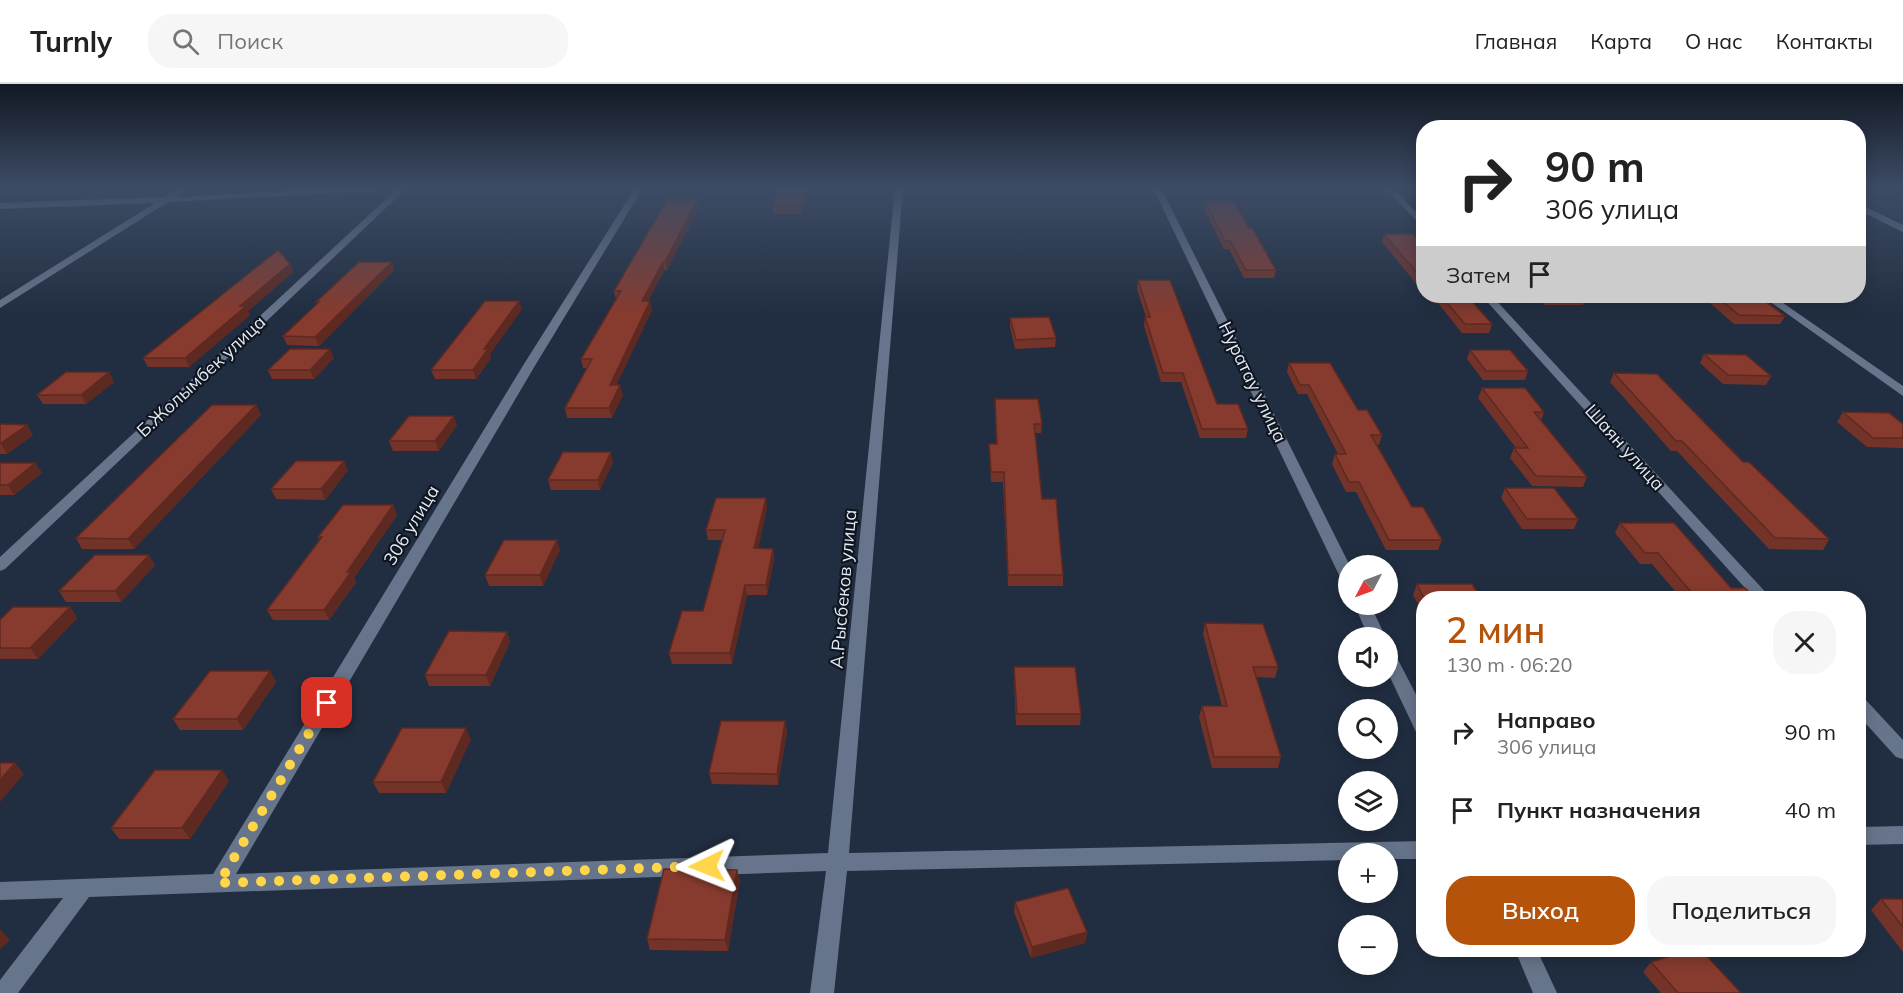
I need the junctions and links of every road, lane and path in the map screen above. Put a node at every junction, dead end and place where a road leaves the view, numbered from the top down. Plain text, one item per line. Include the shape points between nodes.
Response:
1 (117, 230) edge
2 (358, 230) edge
3 (613, 230) edge
4 (895, 230) edge
5 (1178, 230) edge
6 (1493, 303) edge
7 (1777, 303) edge
8 (0, 305) edge
9 (1903, 392) edge
10 (1338, 557) edge
11 (0, 566) edge
12 (1757, 591) edge
13 (1398, 676) edge
14 (1416, 713) edge
15 (1866, 713) edge
16 (1903, 752) edge
17 (1903, 835) edge
18 (1866, 836) edge
19 (1416, 850) edge
20 (838, 862) junction
21 (219, 883) junction
22 (83, 888) junction
23 (0, 891) edge
24 (1529, 957) edge
25 (4, 993) edge
26 (822, 993) edge
27 (1545, 993) edge

1 - 8 street
2 - 11 street, Б.Жолымбек улица
3 - 21 street, 306 улица
4 - 20 street, А.Рысбеков улица
5 - 10 street, Нуратау улица
6 - 12 street, Шаян улица
7 - 9 street
13 - 14 street
15 - 16 street
17 - 18 street
19 - 20 street
20 - 21 street
20 - 26 street, А.Рысбеков улица
21 - 22 street
22 - 23 street
22 - 25 street
24 - 27 street

